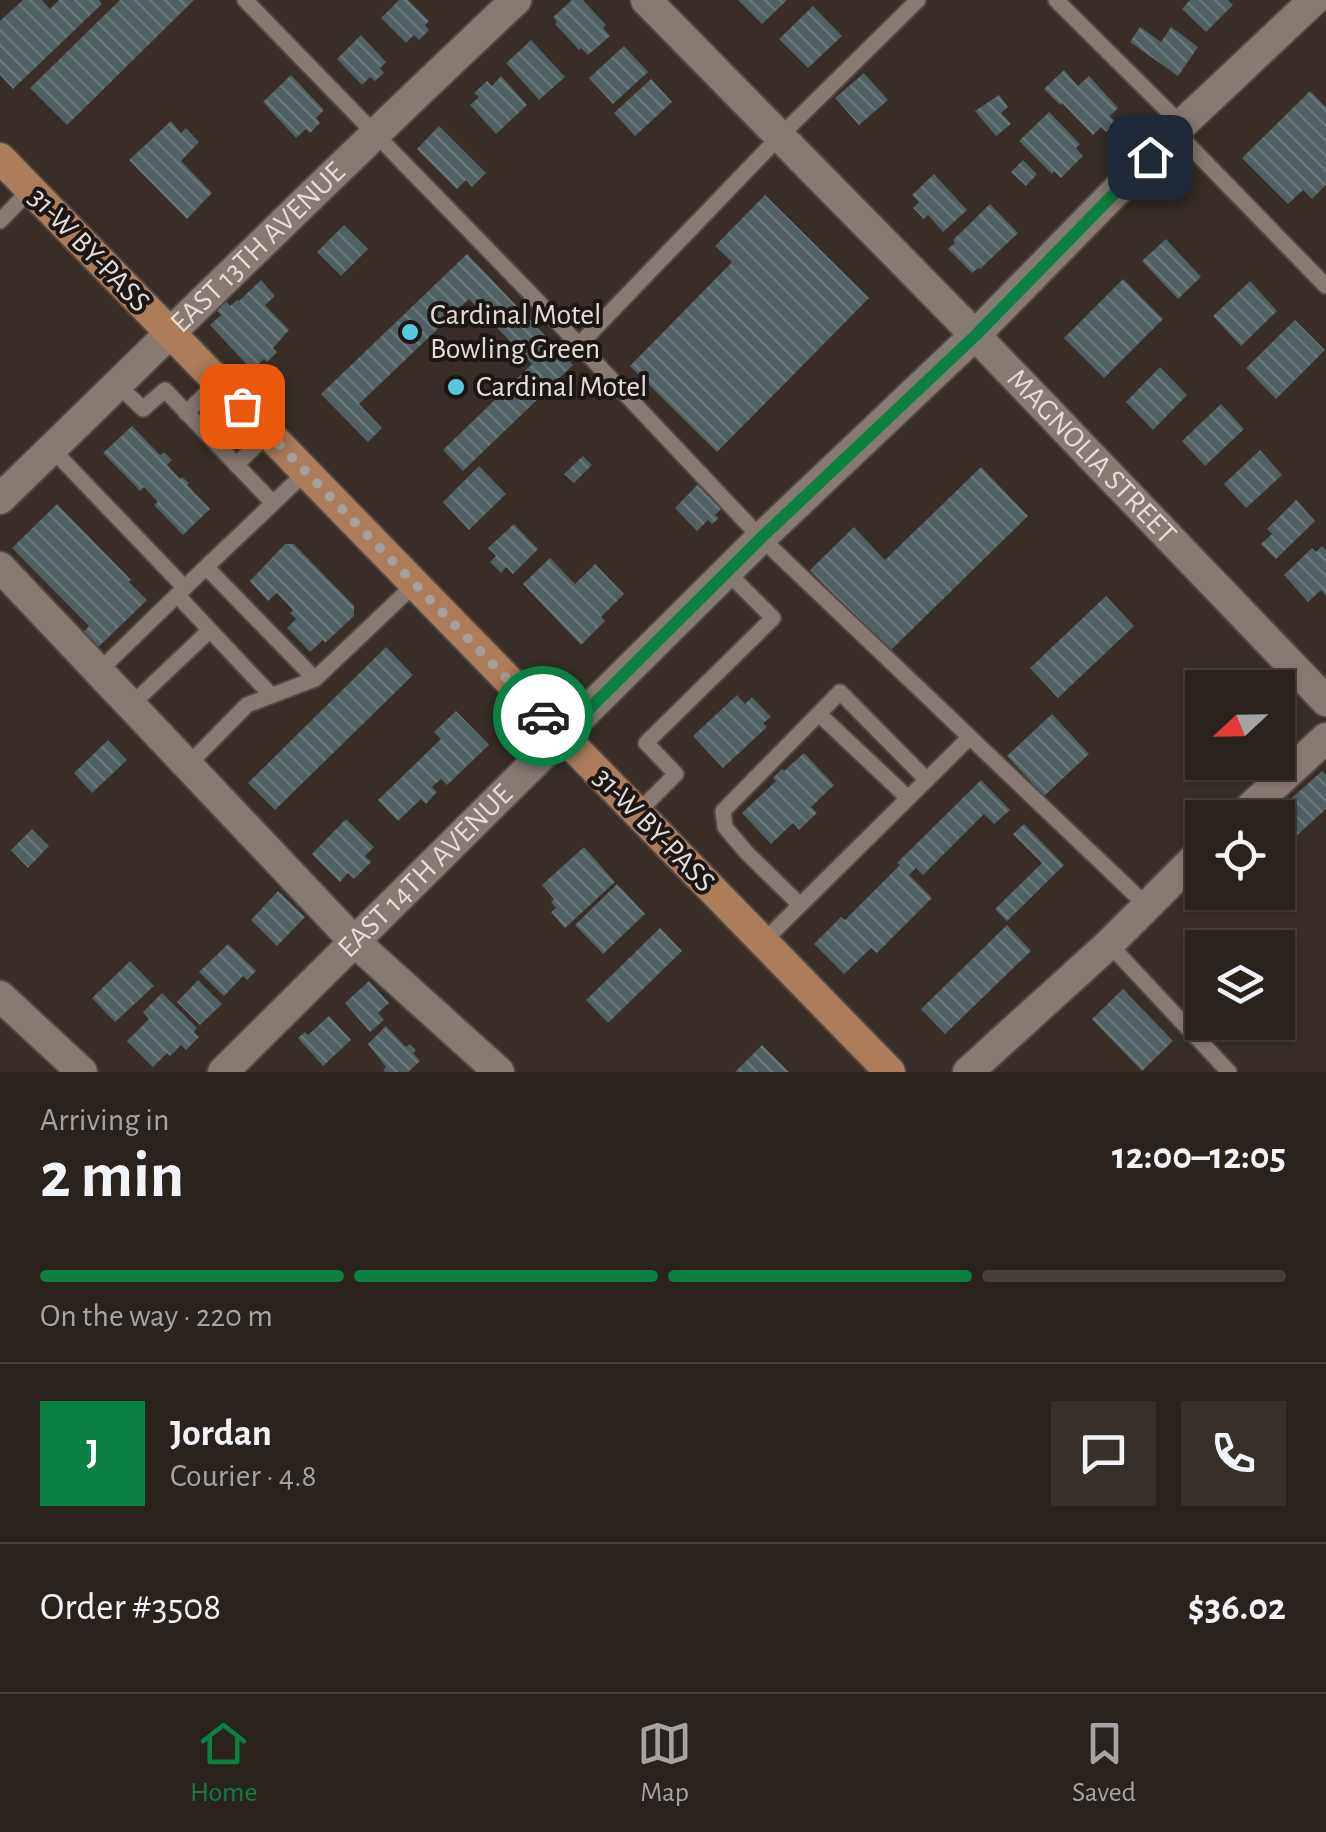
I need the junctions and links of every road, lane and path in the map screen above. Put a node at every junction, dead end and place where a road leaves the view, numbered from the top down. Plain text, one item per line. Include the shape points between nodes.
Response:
1 (245, 0) edge
2 (516, 0) edge
3 (646, 0) edge
4 (918, 0) edge
5 (1056, 0) edge
6 (1314, 0) edge
7 (1178, 128) junction
8 (376, 135) junction
9 (780, 136) junction
10 (0, 158) edge
11 (31, 190) junction
12 (0, 221) edge
13 (1326, 286) edge
14 (171, 334) junction
15 (976, 335) junction
16 (578, 345) junction
17 (218, 382) junction
18 (118, 386) junction
19 (186, 413) junction
20 (268, 434) junction
21 (52, 449) junction
22 (236, 465) junction
23 (306, 472) junction
24 (0, 499) edge
25 (273, 503) junction
26 (761, 538) junction
27 (0, 567) edge
28 (206, 567) junction
29 (727, 572) junction
30 (414, 584) junction
31 (181, 591) junction
32 (210, 630) junction
33 (99, 671) junction
34 (315, 679) junction
35 (270, 694) junction
36 (1326, 701) edge
37 (131, 705) junction
38 (819, 714) junction
39 (562, 736) junction
40 (970, 737) junction
41 (1326, 738) edge
42 (188, 766) junction
43 (927, 780) junction
44 (908, 798) junction
45 (1259, 800) edge
46 (638, 813) junction
47 (1185, 867) edge
48 (800, 905) junction
49 (1146, 905) junction
50 (354, 940) junction
51 (763, 942) junction
52 (1109, 944) junction
53 (0, 996) edge
54 (82, 1072) edge
55 (223, 1072) edge
56 (498, 1072) edge
57 (890, 1072) edge
58 (968, 1072) edge
59 (1229, 1072) edge

1 - 8 lane
2 - 8 street, EAST 13TH AVENUE
3 - 9 street, MAGNOLIA STREET
4 - 9 lane
5 - 7 lane
6 - 7 street, EAST 14TH AVENUE
7 - 13 lane
7 - 15 street, EAST 14TH AVENUE
8 - 14 street, EAST 13TH AVENUE
8 - 16 lane
9 - 15 street, MAGNOLIA STREET
9 - 16 lane
10 - 11 main road, 31-W BY-PASS
11 - 12 lane
11 - 14 main road, 31-W BY-PASS
14 - 17 main road, 31-W BY-PASS
14 - 18 street, EAST 13TH AVENUE
15 - 26 street, EAST 14TH AVENUE
15 - 36 street, MAGNOLIA STREET
16 - 26 lane
17 - 19 lane
17 - 20 main road, 31-W BY-PASS
18 - 19 lane via 143,409 165,390
18 - 21 street, EAST 13TH AVENUE
19 - 22 lane
20 - 22 lane
20 - 23 main road, 31-W BY-PASS
21 - 24 street, EAST 13TH AVENUE
21 - 31 lane
22 - 25 lane
23 - 25 lane
23 - 30 main road, 31-W BY-PASS
25 - 28 lane
26 - 29 street, EAST 14TH AVENUE
26 - 40 lane
27 - 33 street
28 - 31 lane
28 - 34 lane
29 - 39 street, EAST 14TH AVENUE
29 - 46 lane via 773,618 646,744 676,774
30 - 34 lane
30 - 39 main road, 31-W BY-PASS
31 - 32 lane
31 - 33 lane
32 - 35 lane
32 - 37 lane
33 - 37 street
34 - 35 lane
35 - 42 lane via 247,704
37 - 42 street
38 - 43 lane via 840,692
38 - 44 lane
38 - 48 lane via 723,811 725,826 746,852
39 - 46 main road, 31-W BY-PASS
39 - 50 street, EAST 14TH AVENUE
40 - 43 lane
40 - 49 lane
41 - 45 street
42 - 50 street
43 - 44 lane
44 - 48 lane
46 - 51 main road, 31-W BY-PASS
47 - 49 street
48 - 51 lane
49 - 52 street
50 - 55 street, EAST 14TH AVENUE
50 - 56 street
51 - 57 main road, 31-W BY-PASS
52 - 58 street
52 - 59 lane
53 - 54 street

